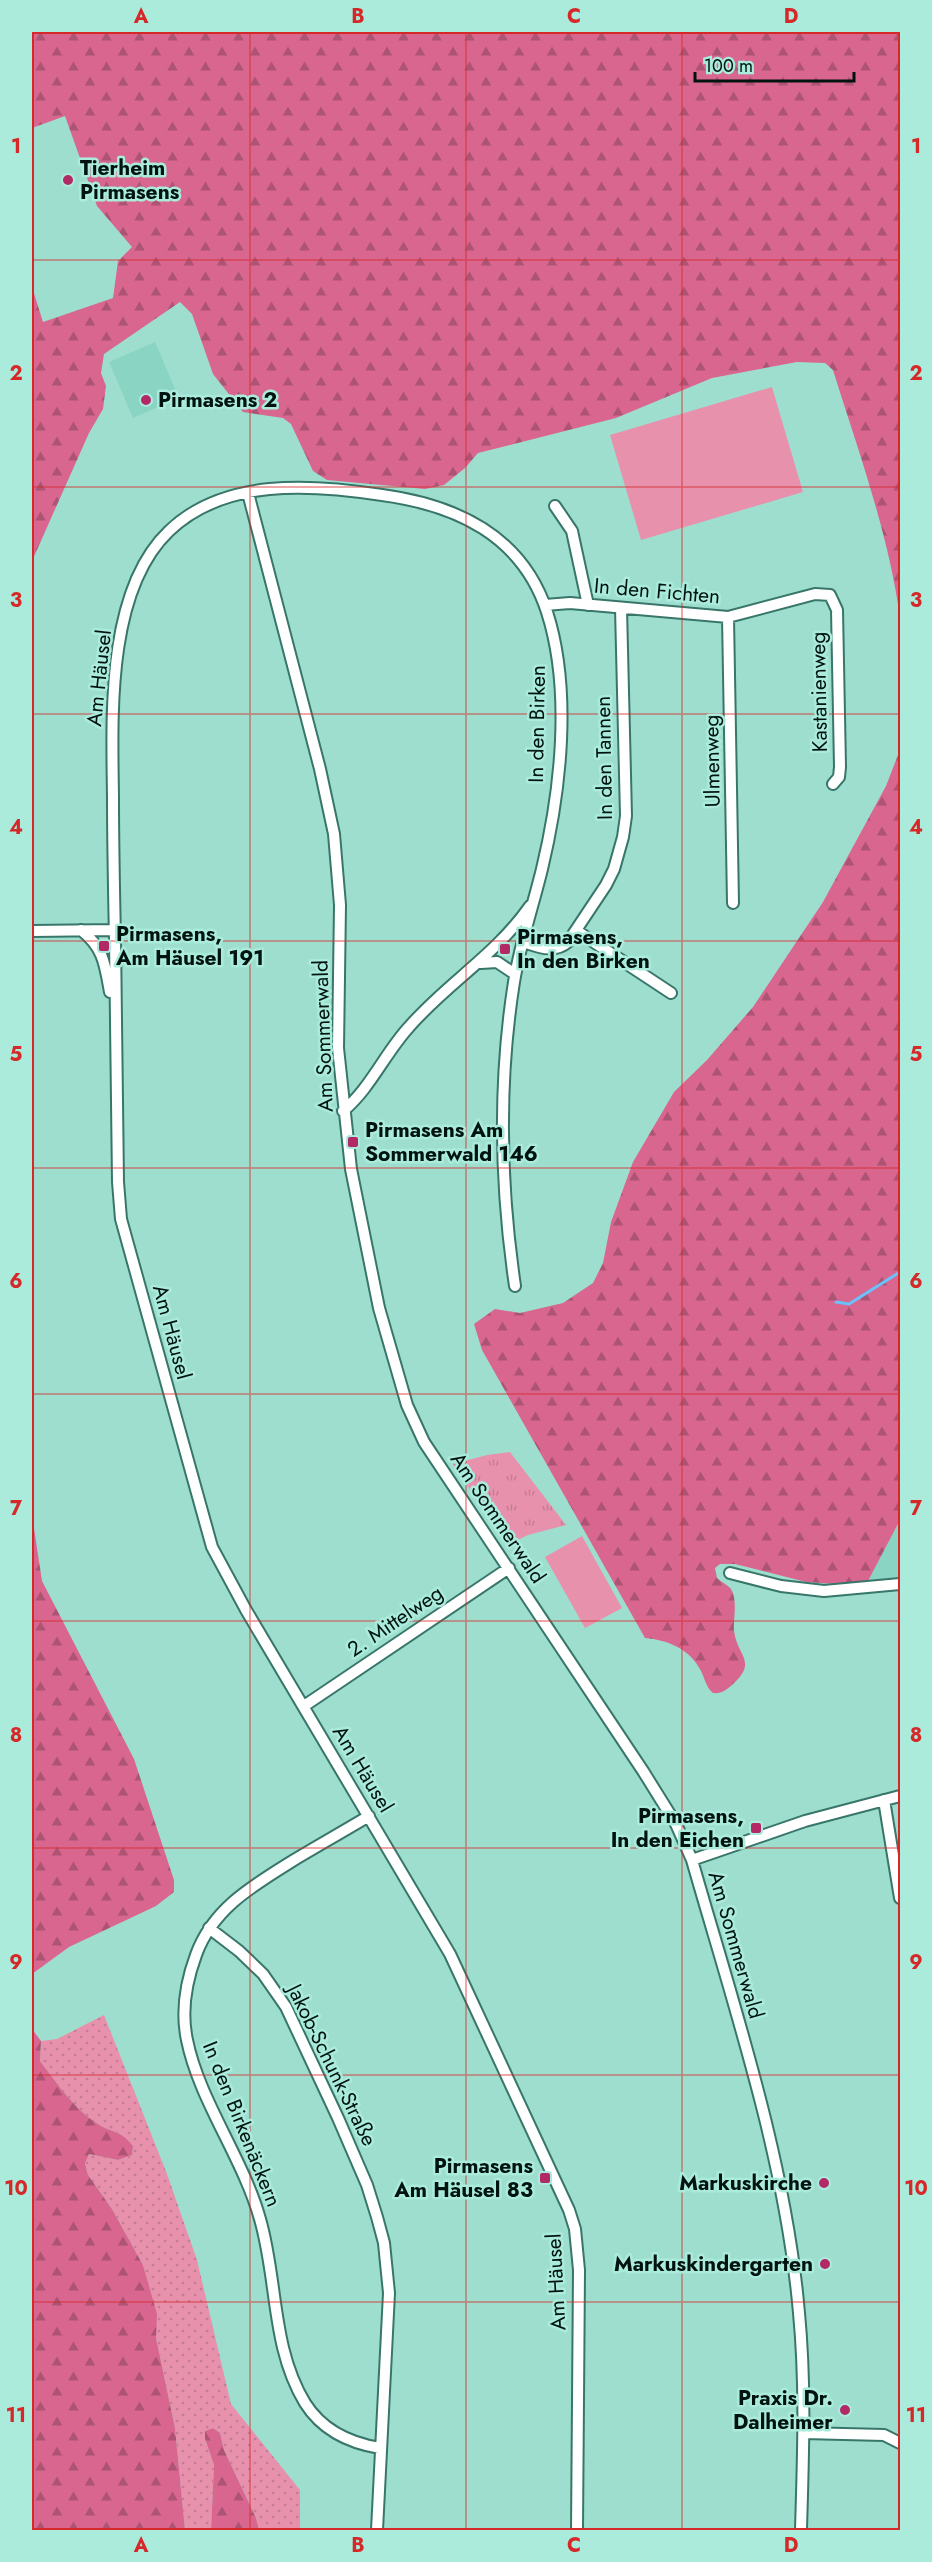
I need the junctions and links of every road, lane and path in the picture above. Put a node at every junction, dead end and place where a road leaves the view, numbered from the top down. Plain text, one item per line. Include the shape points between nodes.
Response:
1 (248, 493) junction
2 (555, 506) dead end
3 (833, 598) joint
4 (545, 605) junction
5 (588, 605) junction
6 (621, 608) junction
7 (728, 617) junction
8 (833, 784) dead end
9 (534, 901) junction
10 (733, 903) dead end
11 (81, 930) junction
12 (114, 930) junction
13 (32, 931) edge
14 (577, 931) junction
15 (524, 942) junction
16 (480, 963) junction
17 (515, 974) junction
18 (671, 993) dead end
19 (116, 1020) junction
20 (343, 1111) junction
21 (515, 1286) dead end
22 (509, 1568) junction
23 (730, 1573) dead end
24 (900, 1584) edge
25 (303, 1706) junction
26 (900, 1796) edge
27 (884, 1800) junction
28 (369, 1816) junction
29 (692, 1860) junction
30 (900, 1898) edge
31 (209, 1928) junction
32 (804, 2433) junction
33 (900, 2443) edge
34 (380, 2448) junction
35 (377, 2530) edge
36 (577, 2530) edge
37 (801, 2530) edge

1 - 4 street, In den Birken via 287,488 356,491 406,498 450,510 501,541 533,581
1 - 12 street, Am Häusel via 212,503 180,522 152,550 132,593 120,643 113,708
1 - 20 street, Am Sommerwald via 334,834 340,905 338,1048
2 - 5 street via 573,531
3 - 7 street, In den Fichten via 815,594
3 - 8 street, Kastanienweg via 837,610 840,767
4 - 5 street, In den Fichten
4 - 9 street, In den Birken via 559,664 560,733 555,806
5 - 6 street, In den Fichten
6 - 7 street, In den Fichten
6 - 14 street, In den Tannen via 626,816 617,861
7 - 10 street, Ulmenweg
9 - 15 street
9 - 16 street, In den Birken via 510,934
11 - 12 street
11 - 13 street
11 - 19 street, Am Häusel via 95,941 104,960
12 - 19 street, Am Häusel
14 - 15 street, In den Tannen via 556,949
14 - 18 street
15 - 17 street
16 - 17 street via 497,962
16 - 20 street, In den Birken via 409,1026 357,1098
17 - 21 street via 502,1139
19 - 25 street, Am Häusel via 121,1219 198,1502 227,1577
20 - 22 street, Am Sommerwald via 372,1276 407,1405 424,1442
22 - 25 street, 2. Mittelweg
22 - 29 street, Am Sommerwald via 664,1803
23 - 24 street via 781,1586 824,1591
25 - 28 street, Am Häusel
26 - 27 street
27 - 29 street via 805,1821
27 - 30 street
28 - 31 street, In den Birkenäckern via 256,1883
28 - 36 street, Am Häusel via 465,1983 560,2188 575,2229 579,2270
29 - 32 street, Am Sommerwald via 776,2164 799,2312
31 - 34 street, Jakob-Schunk-Straße via 263,1974 286,2007 370,2196 384,2243 389,2293
31 - 34 street, In den Birkenäckern via 188,1982 186,2038 199,2077 255,2202 266,2242 285,2358 306,2405 323,2425 357,2443
32 - 33 street via 884,2436
32 - 37 street, Am Sommerwald
34 - 35 street, Jakob-Schunk-Straße

